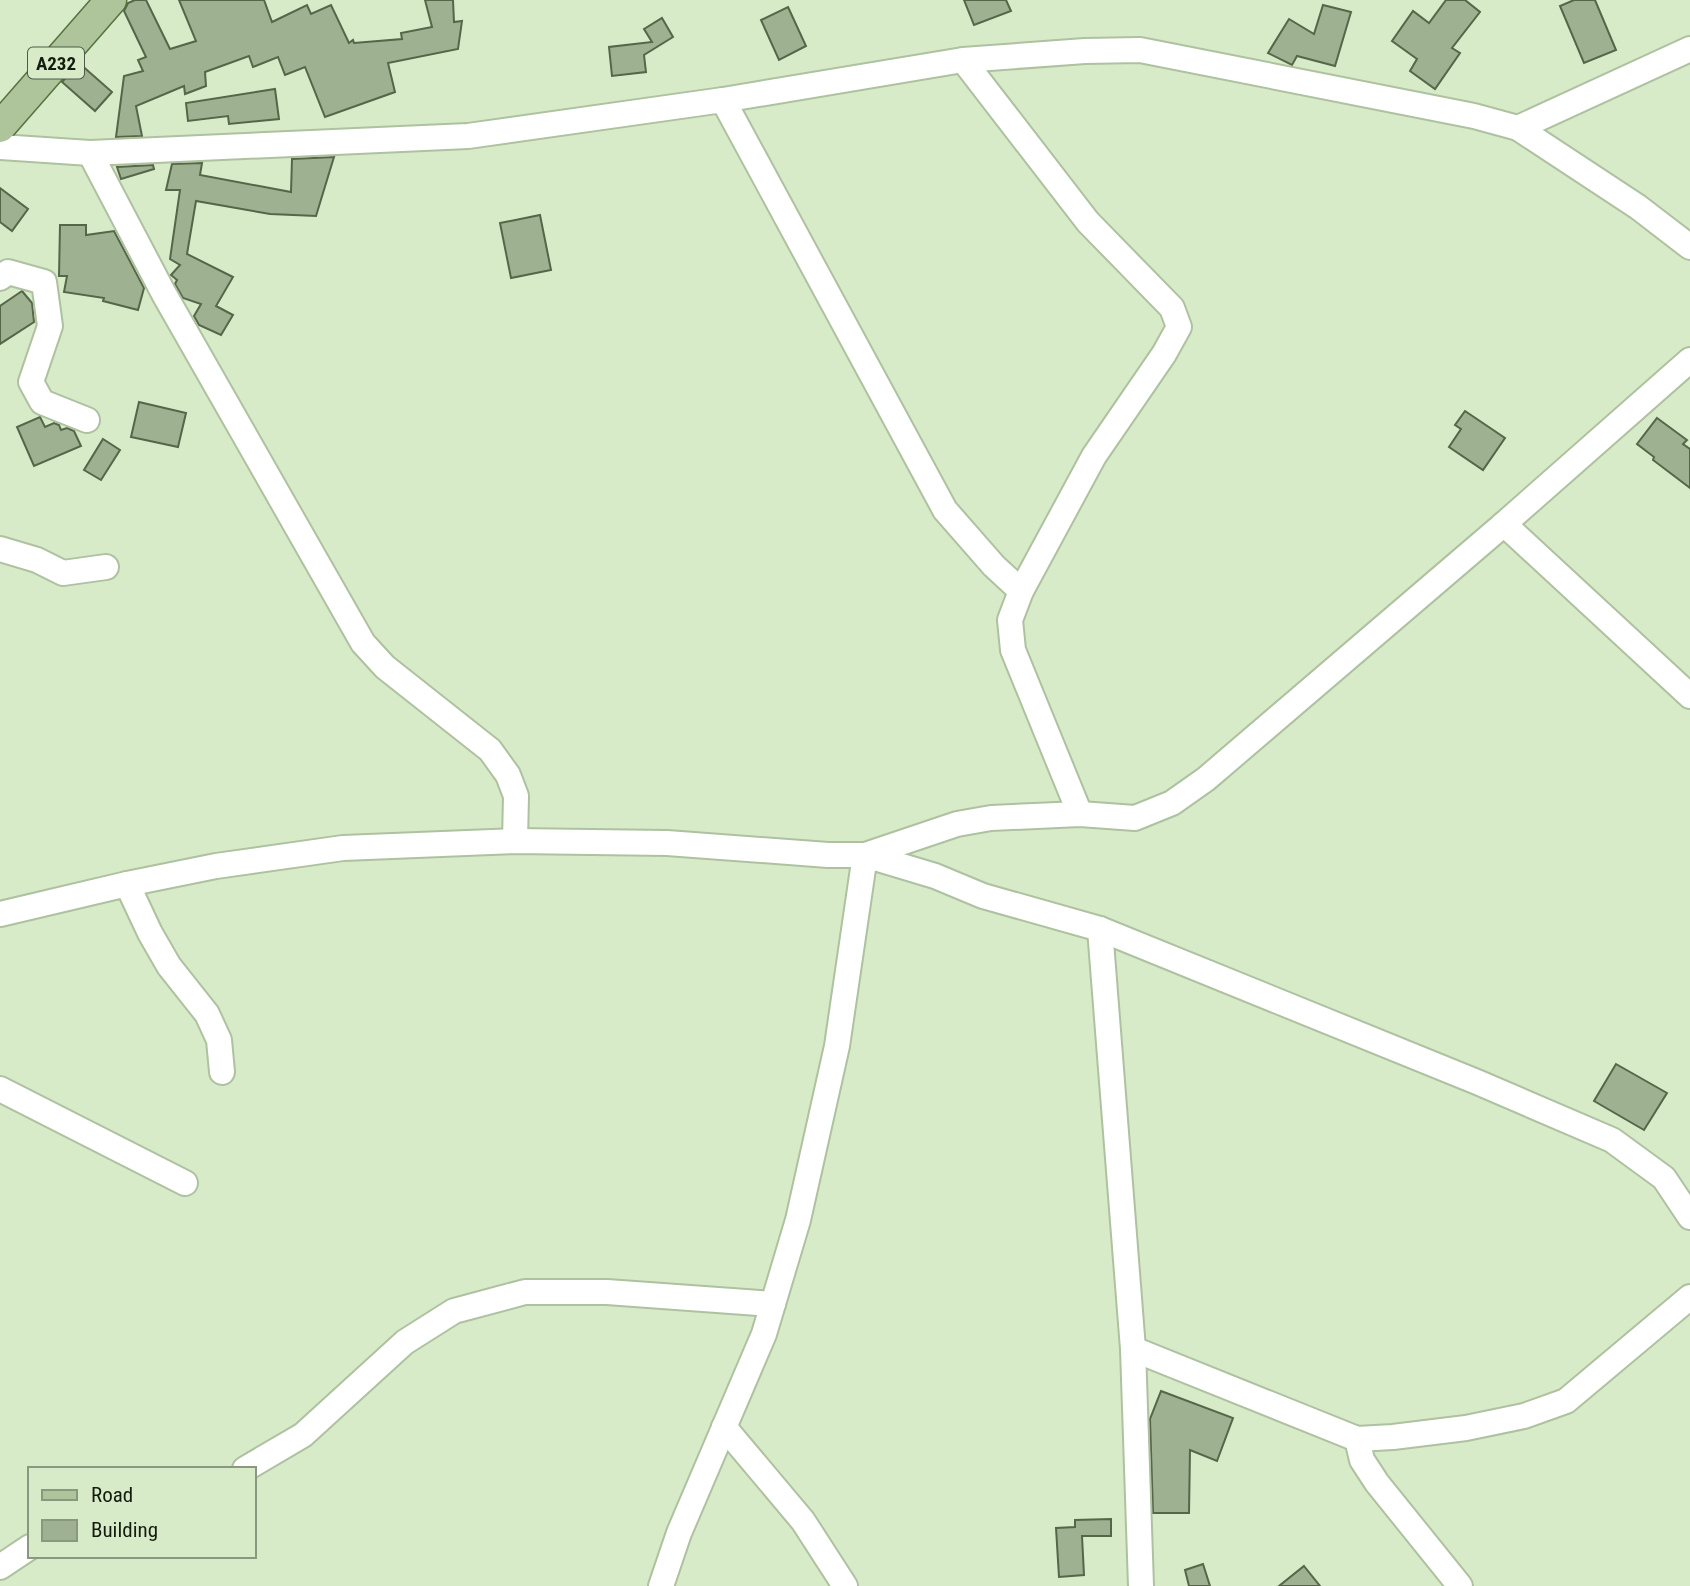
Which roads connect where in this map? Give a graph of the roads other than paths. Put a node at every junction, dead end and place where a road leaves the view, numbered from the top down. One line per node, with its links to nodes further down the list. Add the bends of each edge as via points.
1 (101, 3): 5 (main road, A232)
2 (1690, 49): 6 (street)
3 (963, 60): 4 (street); 6 (street, via 1140,50); 16 (street, via 1088,222 1172,308 1179,327 1094,456)
4 (723, 100): 8 (street, via 468,136); 16 (street, via 945,510)
5 (0, 127)
6 (1518, 128): 9 (street)
7 (0, 147): 8 (street)
8 (90, 153): 19 (street, via 164,294 363,643 385,667 490,750 508,775 516,796)
9 (1690, 247)
10 (0, 278): 12 (street, via 8,272 44,282 50,326 31,382 42,402)
11 (1690, 360): 13 (street)
12 (87, 420)
13 (1504, 524): 17 (street); 18 (street, via 1206,779 1172,803 1135,818)
14 (0, 549): 15 (street, via 63,573)
15 (106, 567)
16 (1021, 591): 18 (street, via 1010,620 1013,650)
17 (1690, 696)
18 (1080, 814): 20 (street, via 957,824)
19 (515, 841): 20 (street, via 667,843); 21 (street, via 343,848)
20 (865, 855): 23 (street, via 983,896); 29 (street, via 837,1046 798,1220)
21 (127, 884): 22 (street); 24 (street, via 169,966 207,1014 219,1040)
22 (0, 914)
23 (1100, 929): 27 (street, via 1612,1140 1664,1178); 30 (street)
24 (222, 1072)
25 (0, 1089): 26 (street)
26 (185, 1184)
27 (1690, 1217)
28 (1690, 1297): 32 (street, via 1566,1401 1466,1429)
29 (773, 1304): 31 (street); 33 (street, via 607,1292 525,1292 454,1311 405,1342 303,1435)
30 (1133, 1349): 32 (street); 38 (street)
31 (724, 1427): 36 (street); 37 (street, via 803,1521)
32 (1357, 1438): 39 (street, via 1362,1460 1377,1483)
33 (248, 1467)
34 (28, 1548): 35 (street)
35 (0, 1567)
36 (661, 1586)
37 (845, 1586)
38 (1141, 1586)
39 (1460, 1586)

